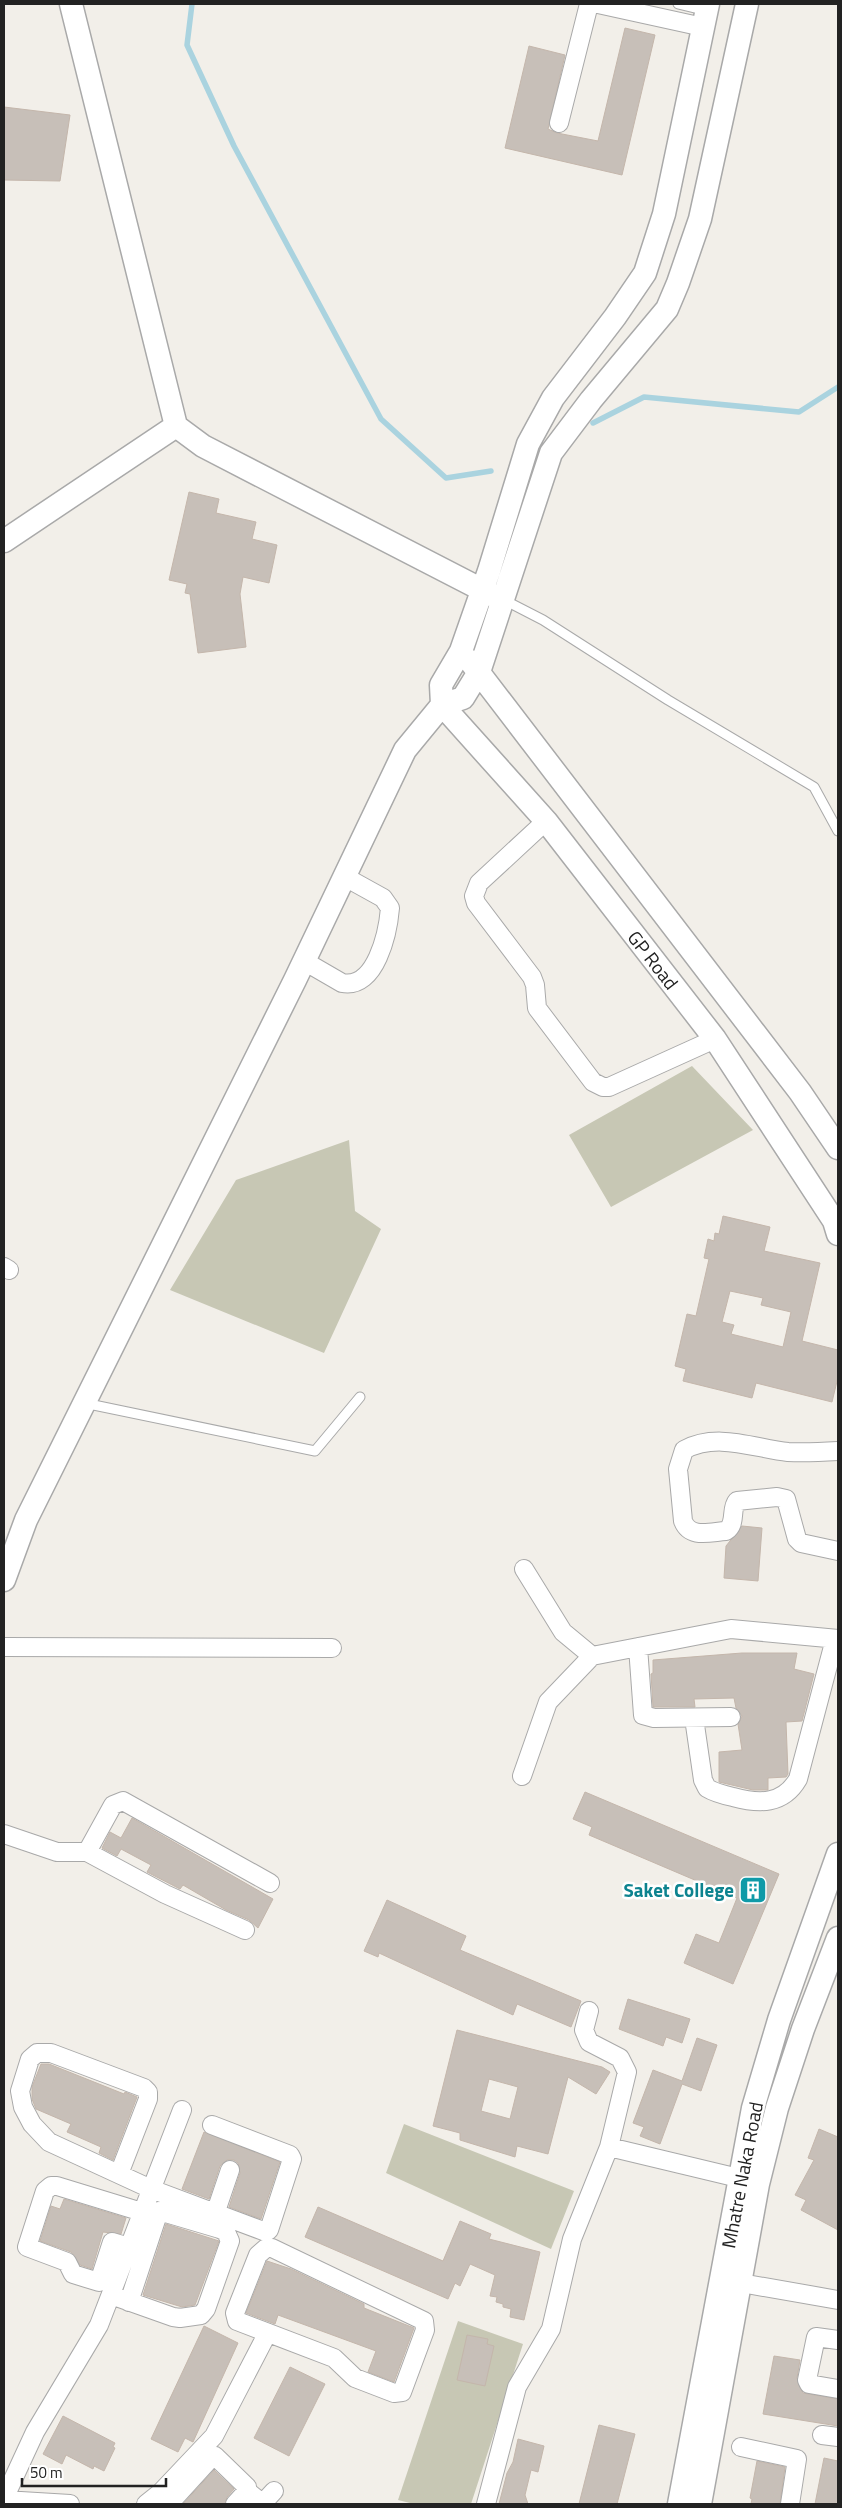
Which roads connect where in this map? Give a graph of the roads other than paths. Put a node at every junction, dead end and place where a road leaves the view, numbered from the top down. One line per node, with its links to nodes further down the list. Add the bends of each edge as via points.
1 (72, 4): 10 (street)
2 (589, 4): 7 (street)
3 (598, 4): 6 (street)
4 (678, 4): 6 (lane)
5 (745, 11): 6 (street); 9 (street, via 700,219)
6 (706, 14): 8 (street, via 664,214)
7 (559, 123)
8 (645, 273): 9 (street); 12 (street, via 553,398 528,444)
9 (678, 284): 13 (street, via 666,309 590,400 552,452)
10 (176, 426): 11 (street); 12 (street, via 203,446)
11 (4, 541)
12 (482, 590): 13 (street); 14 (street)
13 (504, 600): 15 (street); 18 (lane, via 543,620 668,700 814,787)
14 (461, 651): 15 (street, GP Road); 16 (street, via 441,685)
15 (479, 672): 16 (street, via 464,698); 22 (street, GP Road, via 800,1092)
16 (442, 705): 17 (street, GP Road); 19 (street, via 405,750)
17 (546, 821): 21 (street, GP Road); 21 (street, via 479,883 474,896 532,977 537,1008 593,1082 609,1086)
18 (838, 831)
19 (345, 877): 20 (street); 20 (street, via 383,898 390,908 388,931 372,968 348,984)
20 (304, 961): 25 (street)
21 (715, 1039): 23 (street, GP Road, via 834,1221)
22 (838, 1148)
23 (838, 1234)
24 (360, 1397): 25 (lane, via 315,1451)
25 (84, 1403): 29 (street, via 26,1520)
26 (838, 1451): 27 (street, via 789,1452 736,1442 710,1441 684,1450 678,1469 683,1521 691,1532 726,1531 731,1526 737,1500 777,1497 786,1499 801,1543)
27 (838, 1551)
28 (524, 1569): 34 (street, via 563,1632)
29 (4, 1580)
30 (837, 1639): 32 (street, via 731,1629); 36 (street, via 798,1780 781,1798 754,1803 707,1788)
31 (4, 1647): 33 (street)
32 (638, 1647): 34 (street); 36 (street, via 643,1715)
33 (332, 1648)
34 (592, 1656): 37 (street, via 548,1702)
35 (731, 1717): 36 (street)
36 (694, 1718)
37 (522, 1776)
38 (4, 1834): 39 (street, via 57,1852)
39 (87, 1852): 41 (street, via 113,1805 123,1801); 42 (street, via 165,1894)
40 (838, 1854): 45 (street, Mhatre Naka Road)
41 (270, 1883)
42 (245, 1930)
43 (838, 1938): 46 (street, Mhatre Naka Road)
44 (590, 2010): 49 (street, via 584,2030 589,2042 620,2058 627,2072)
45 (779, 2020): 46 (street); 52 (street, Mhatre Naka Road, via 753,2108)
46 (803, 2029): 52 (street, Mhatre Naka Road)
47 (182, 2110): 53 (street)
48 (212, 2125): 55 (street, via 290,2155 292,2159 269,2230 261,2232)
49 (609, 2147): 52 (street); 72 (street, via 572,2239 551,2329 514,2396)
50 (230, 2170): 55 (street)
51 (119, 2174): 51 (street, via 49,2142 32,2124 23,2107 20,2091 30,2059 37,2053 51,2053 148,2092); 53 (street)
52 (750, 2181): 57 (street, Mhatre Naka Road); 73 (street, Mhatre Naka Road)
53 (152, 2189): 54 (street); 55 (street)
54 (142, 2212): 56 (street); 56 (street, via 51,2186 45,2191 27,2247 67,2262 72,2273 99,2282 112,2242)
55 (214, 2214)
56 (129, 2247): 58 (street)
57 (741, 2283): 59 (street); 74 (street, Mhatre Naka Road)
58 (111, 2295): 60 (street); 66 (street, via 99,2325 35,2432)
59 (838, 2300)
60 (130, 2302): 60 (street, via 180,2318 201,2316 230,2241 229,2236 220,2229 159,2211)
61 (267, 2334): 61 (street, via 240,2324 234,2318 258,2255 266,2248 421,2318 425,2325 404,2388 398,2394 355,2378 334,2358); 69 (street, via 214,2436)
62 (838, 2340): 63 (street, via 816,2336 807,2380 810,2384)
63 (838, 2390)
64 (741, 2447): 75 (street, via 797,2459)
65 (247, 2491): 67 (street); 70 (street, via 246,2484 215,2456); 71 (street)
66 (4, 2499): 68 (street)
67 (266, 2500)
68 (70, 2504)
69 (146, 2504)
70 (169, 2504)
71 (235, 2504)
72 (486, 2504)
73 (680, 2504)
74 (700, 2504)
75 (790, 2504)

